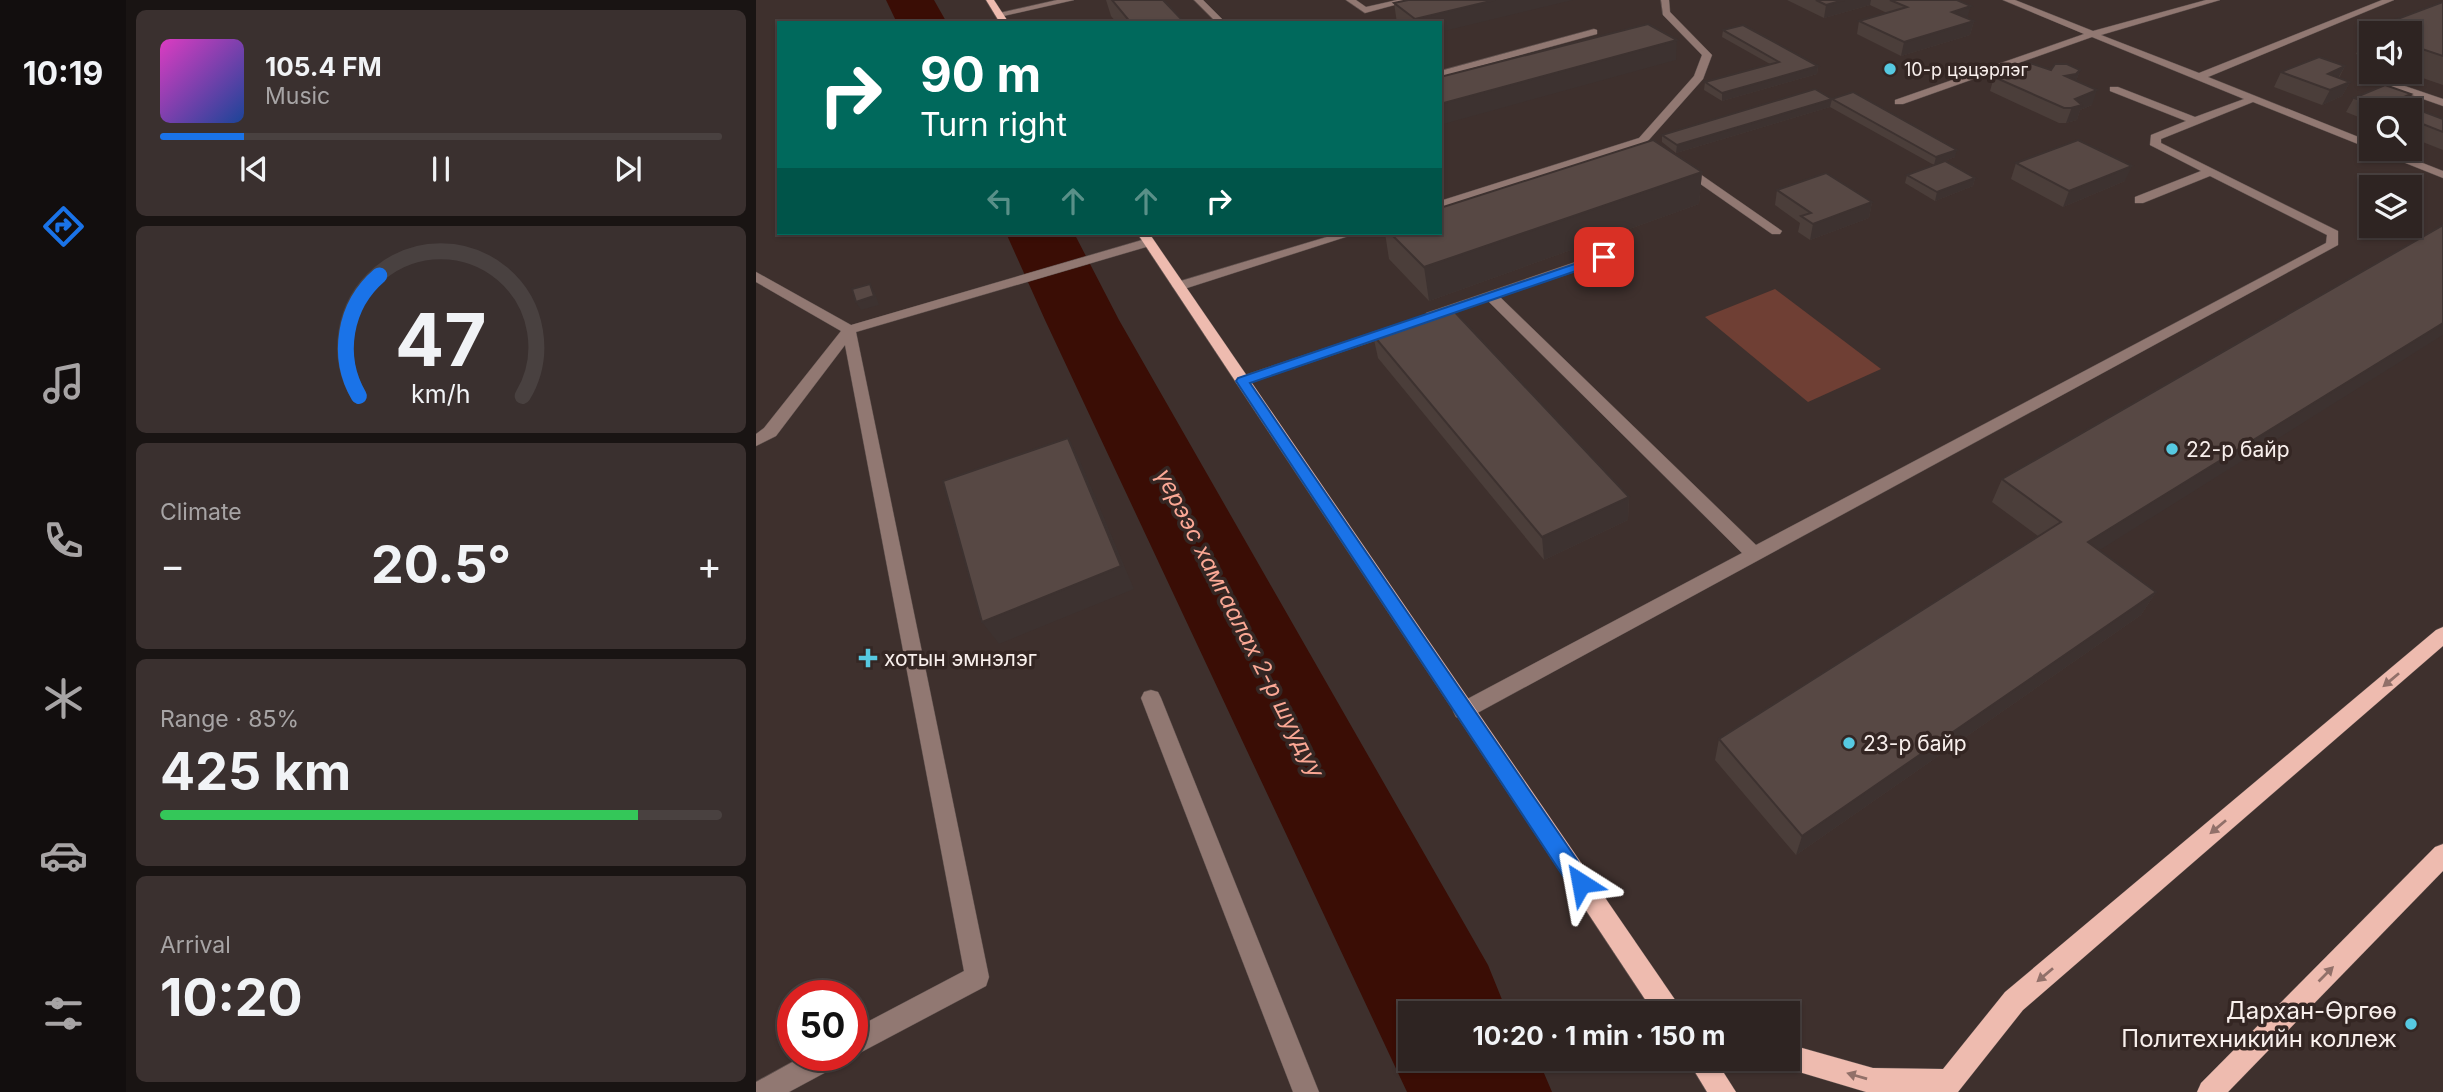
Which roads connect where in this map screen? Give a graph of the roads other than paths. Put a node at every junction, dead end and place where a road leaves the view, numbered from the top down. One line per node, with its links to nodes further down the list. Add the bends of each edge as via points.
1 (990, 0): 12 (main road)
2 (1070, 0): 11 (street)
3 (1084, 0): 11 (street)
4 (1198, 0): 13 (street)
5 (1350, 0): 6 (street, via 1365,10)
6 (1409, 0)
7 (1665, 0): 24 (street, via 1666,13 1707,55 1699,77)
8 (2007, 0): 15 (street)
9 (2216, 0): 15 (street)
10 (2390, 0): 17 (street)
11 (1056, 3): 12 (street)
12 (1002, 18)
13 (1220, 21)
14 (1594, 32): 16 (street)
15 (2092, 34): 17 (street); 21 (street)
16 (1442, 74)
17 (2199, 77): 20 (street)
18 (2396, 86): 22 (street)
19 (2114, 89): 23 (street)
20 (2252, 99): 23 (street); 25 (street)
21 (1899, 102)
22 (2443, 103)
23 (2194, 121): 29 (street, via 2155,137 2156,145)
24 (1643, 140): 26 (street); 32 (street)
25 (2359, 141)
26 (1654, 147)
27 (2408, 161): 30 (street)
28 (1676, 162): 33 (street)
29 (2210, 172): 31 (street); 43 (street, via 2314,222 2334,234 2332,245)
30 (2443, 175)
31 (2139, 200)
32 (1442, 204)
33 (1776, 231)
34 (1345, 235): 38 (street)
35 (1146, 237): 38 (main road); 40 (street, via 1102,255)
36 (1604, 257): 39 (street)
37 (757, 277): 40 (street)
38 (1179, 286): 41 (main road)
39 (1491, 296): 41 (street); 43 (street)
40 (849, 330): 42 (street, via 769,432); 49 (street, via 977,977)
41 (1242, 381): 46 (main road)
42 (756, 440)
43 (1755, 555): 46 (street)
44 (2443, 635): 53 (main road, one-way to 53, via 2014,1002)
45 (1151, 698): 55 (street)
46 (1463, 711): 48 (main road)
47 (2443, 855): 57 (main road, one-way to 47)
48 (1661, 1001)
49 (868, 1035)
50 (1800, 1060): 53 (main road, one-way to 50, via 1873,1081)
51 (802, 1071): 54 (street)
52 (1708, 1071): 56 (main road)
53 (1947, 1087)
54 (763, 1092)
55 (1306, 1092)
56 (1723, 1092)
57 (2210, 1092)

